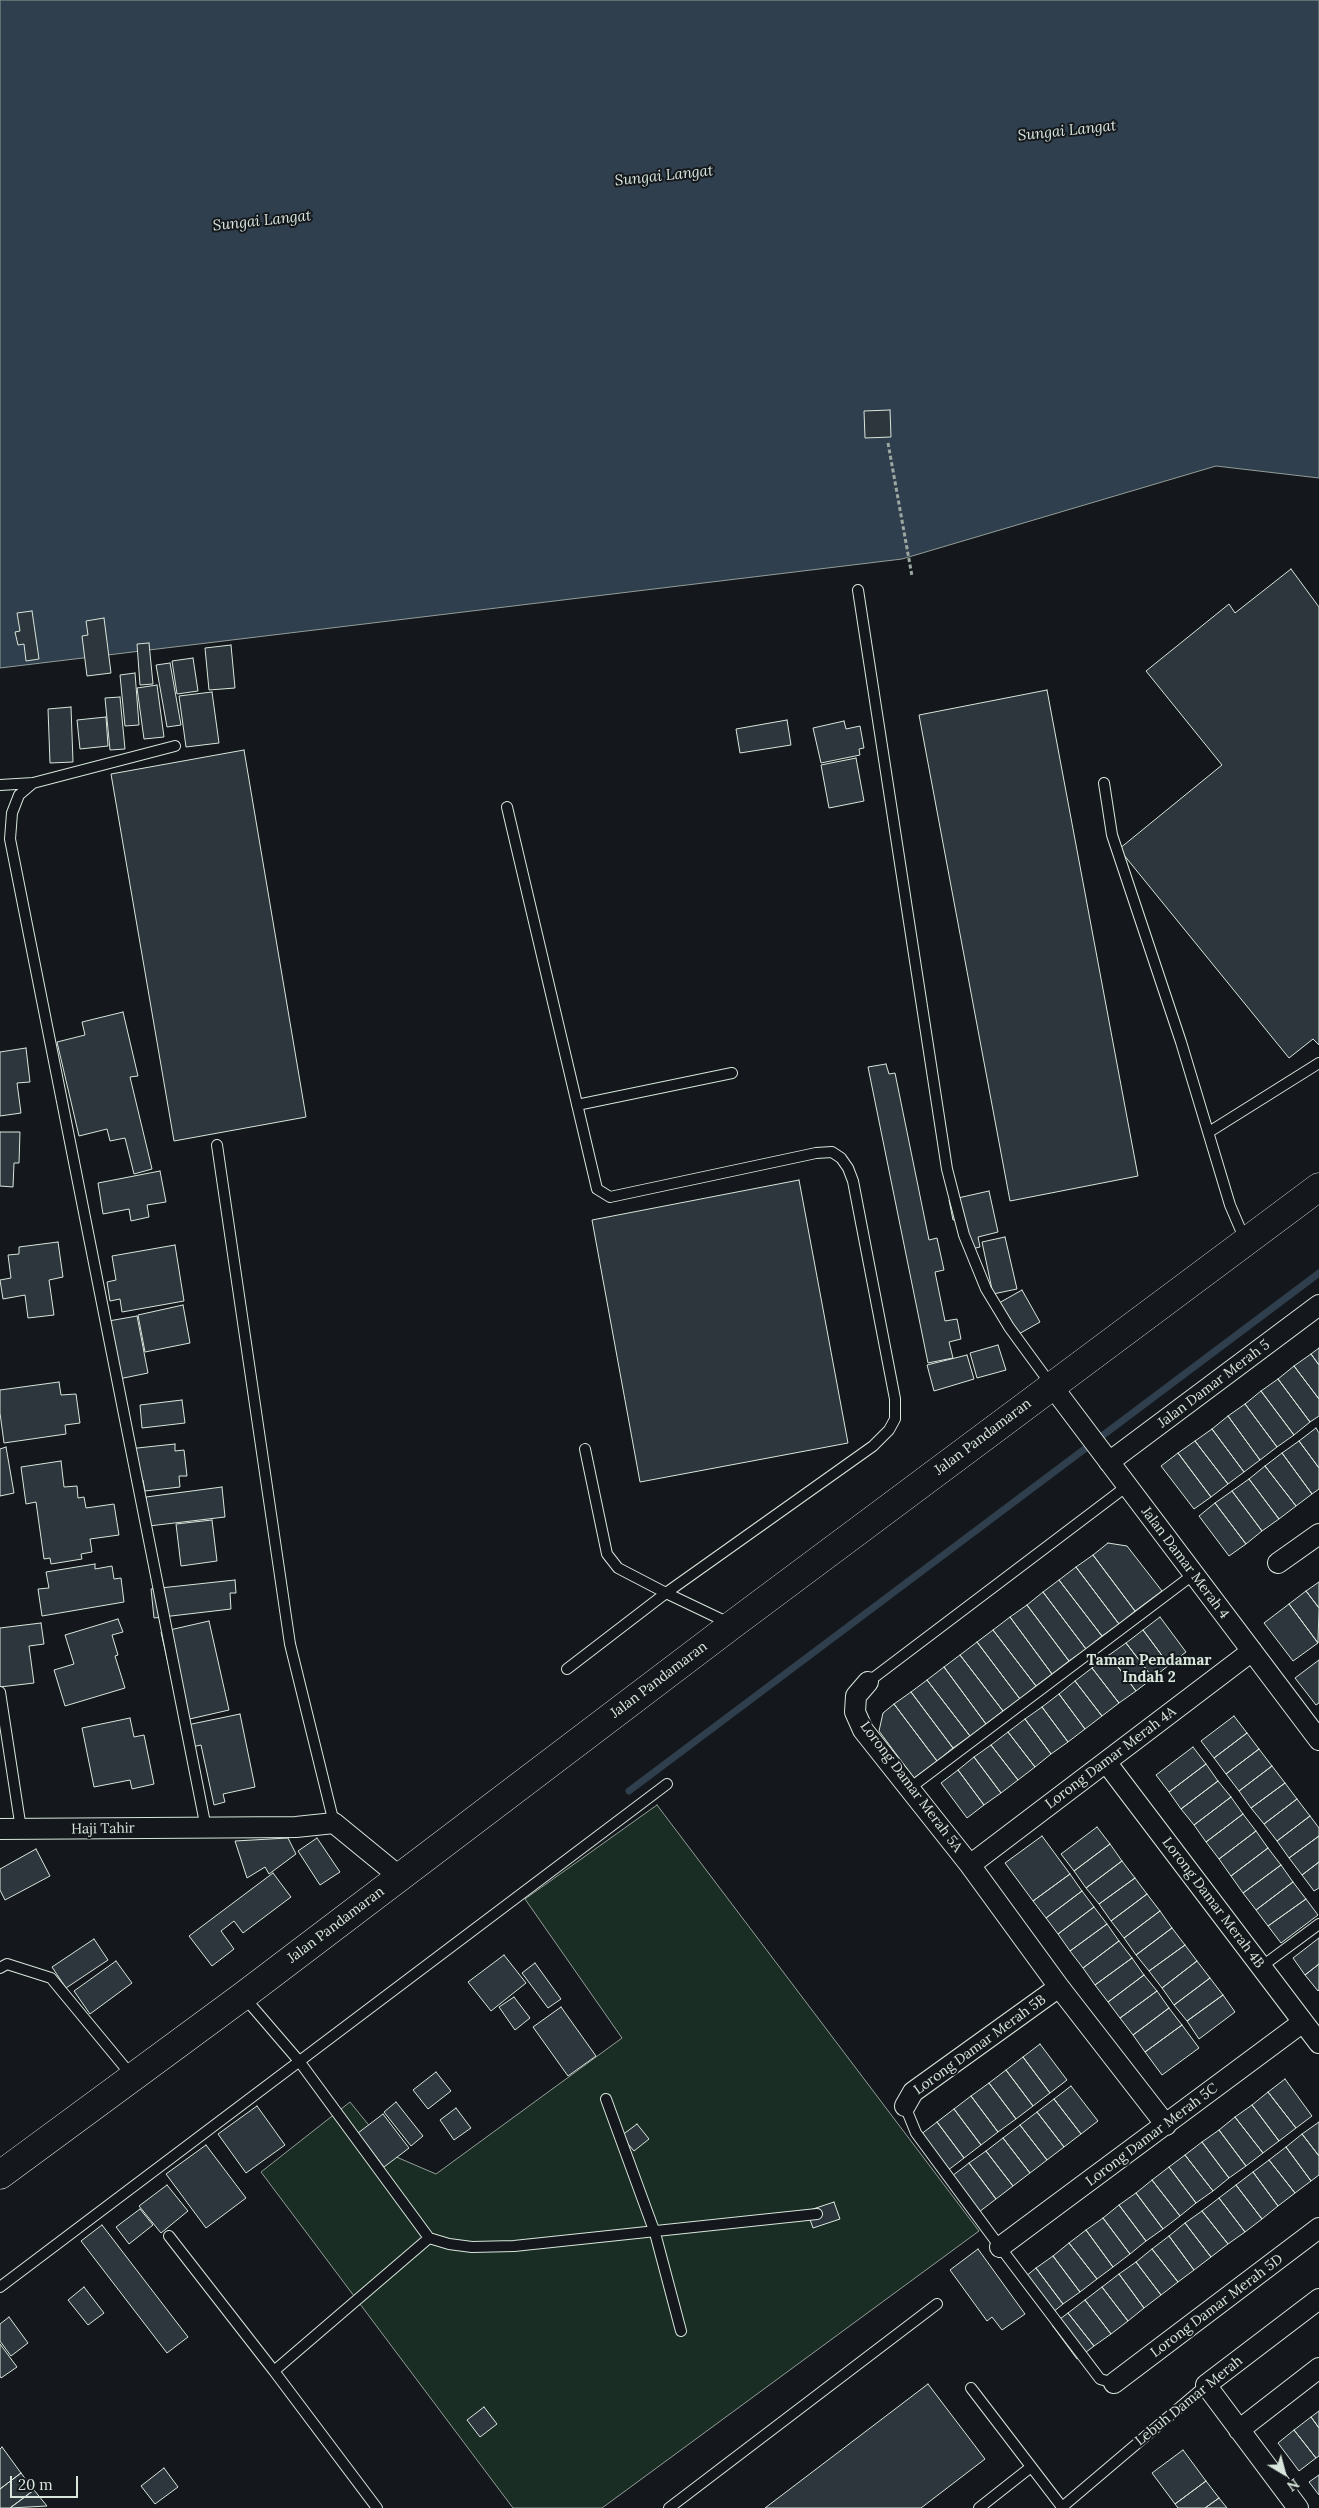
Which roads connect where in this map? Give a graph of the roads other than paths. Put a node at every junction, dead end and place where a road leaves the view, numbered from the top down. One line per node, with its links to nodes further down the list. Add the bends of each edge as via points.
1 (858, 590): 15 (lane, via 947,1169 964,1236 986,1289)
2 (175, 746): 3 (lane)
3 (33, 783): 5 (lane); 33 (lane, via 19,795 12,813 10,839)
4 (1104, 783): 10 (lane, via 1112,835)
5 (0, 785)
6 (507, 807): 9 (lane)
7 (1319, 1063): 10 (lane)
8 (732, 1072): 9 (lane)
9 (577, 1105): 22 (lane, via 597,1189 610,1196 816,1153 832,1152 840,1158 853,1181 895,1399 895,1419 873,1446)
10 (1208, 1132): 13 (lane, via 1230,1205)
11 (217, 1145): 32 (lane, via 290,1644)
12 (1319, 1187): 13 (main road, Jalan Pandamaran)
13 (1246, 1241): 15 (main road, Jalan Pandamaran)
14 (1319, 1305): 17 (street, Jalan Damar Merah 5)
15 (1052, 1386): 17 (street, Jalan Damar Merah 4); 23 (main road, Jalan Pandamaran)
16 (586, 1449): 22 (lane, via 607,1554 618,1568)
17 (1104, 1456): 18 (street, Jalan Damar Merah 4)
18 (1127, 1486): 21 (street, Jalan Damar Merah 4); 26 (lane, Lorong Damar Merah 5A)
19 (1319, 1534): 20 (street)
20 (1278, 1564)
21 (1194, 1574): 24 (street, Jalan Damar Merah 4); 31 (lane)
22 (666, 1593): 23 (lane); 25 (lane)
23 (732, 1625): 37 (main road, Jalan Pandamaran)
24 (1252, 1652): 28 (street, Jalan Damar Merah 4); 29 (street, Lorong Damar Merah 4A)
25 (567, 1669)
26 (868, 1682): 31 (street, Lorong Damar Merah 5A, via 856,1696 855,1712 864,1730)
27 (0, 1692): 35 (lane)
28 (1319, 1740)
29 (1106, 1762): 36 (street, Lorong Damar Merah 4A); 40 (street, Lorong Damar Merah 4B)
30 (667, 1784): 45 (lane)
31 (910, 1788): 36 (street, Lorong Damar Merah 5A)
32 (334, 1823): 33 (street, Haji Tahir, via 296,1827); 37 (street)
33 (206, 1828): 35 (street, Haji Tahir)
34 (0, 1829): 35 (street, Haji Tahir)
35 (21, 1829)
36 (970, 1865): 41 (street, Lorong Damar Merah 5A)
37 (400, 1877): 42 (main road, Jalan Pandamaran)
38 (1319, 1924): 40 (lane)
39 (0, 1968): 46 (lane, via 7,1964 51,1978)
40 (1262, 1968): 43 (street, Lorong Damar Merah 4B)
41 (1059, 1987): 48 (street, Lorong Damar Merah 5B, via 913,2092); 49 (street, Lorong Damar Merah 5A)
42 (243, 1996): 45 (lane); 46 (main road, Jalan Pandamaran)
43 (1304, 2022): 44 (street, Lorong Damar Merah 4B); 49 (street, Lorong Damar Merah 5C)
44 (1319, 2043)
45 (299, 2061): 55 (lane); 57 (lane)
46 (133, 2077): 50 (main road, Jalan Pandamaran)
47 (606, 2099): 53 (lane)
48 (905, 2106): 56 (lane, via 916,2133)
49 (1166, 2125): 56 (street, Lorong Damar Merah 5C)
50 (0, 2175)
51 (817, 2214): 53 (lane)
52 (1319, 2228): 63 (street, Lorong Damar Merah 5D)
53 (655, 2232): 55 (lane, via 514,2246 472,2247); 60 (lane)
54 (169, 2236): 62 (lane)
55 (429, 2238): 62 (lane)
56 (1000, 2247): 63 (lane, via 1100,2379)
57 (0, 2287)
58 (1319, 2299): 64 (street, Lebuh Damar Merah)
59 (937, 2304): 69 (lane)
60 (681, 2330)
61 (1319, 2368): 66 (street)
62 (274, 2371): 68 (lane)
63 (1114, 2383)
64 (1206, 2384): 66 (street); 71 (lane, Lebuh Damar Merah)
65 (971, 2388): 67 (lane)
66 (1239, 2430): 72 (street)
67 (1031, 2467): 70 (lane); 71 (lane)
68 (377, 2508)
69 (669, 2508)
70 (979, 2508)
71 (1062, 2508)
72 (1298, 2508)

